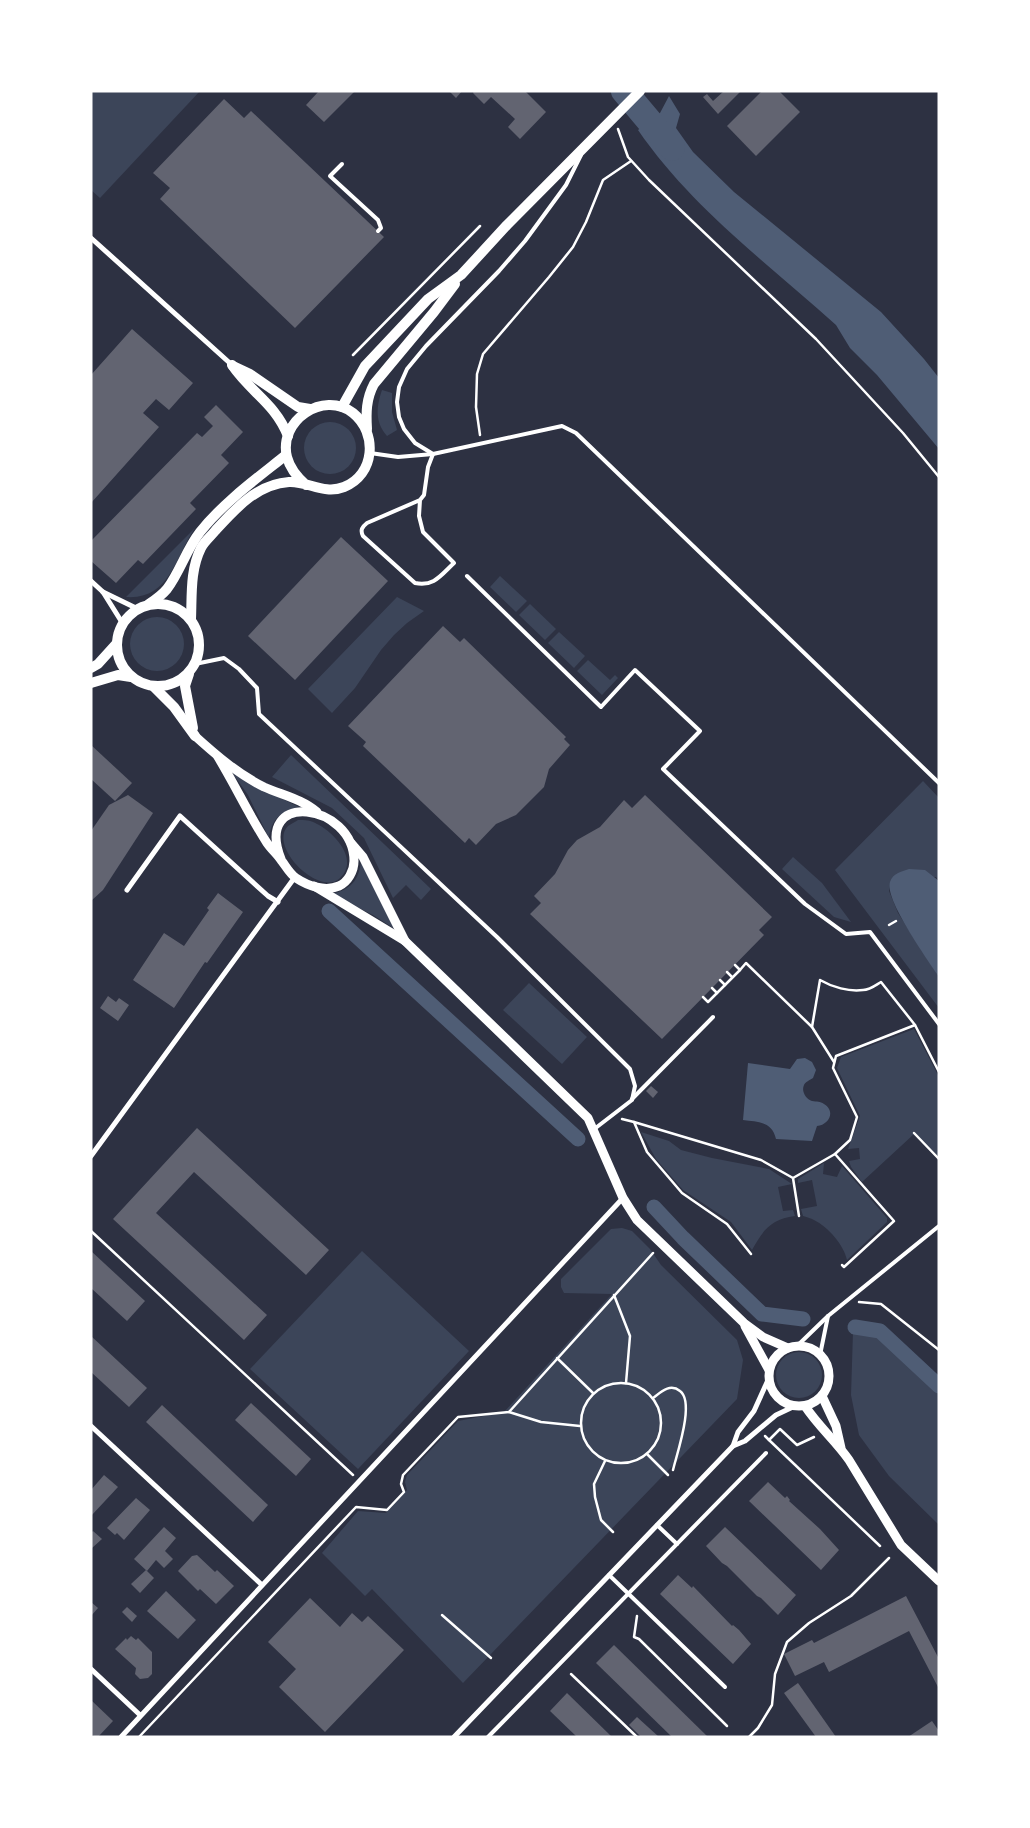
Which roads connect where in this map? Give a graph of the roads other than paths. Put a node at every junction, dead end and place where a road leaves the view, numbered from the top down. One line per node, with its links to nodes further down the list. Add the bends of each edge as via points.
1 (640, 91): 2 (main road)
2 (585, 146): 6 (main road); 13 (lane, via 566,186 525,240 407,369 399,387 399,417 404,430 415,443)
3 (342, 164): 4 (lane, via 330,176 378,220 381,228)
4 (378, 232)
5 (91, 238): 7 (street)
6 (461, 275): 8 (main road, via 428,299 365,366); 10 (main road, via 374,384 366,409)
7 (232, 365): 9 (main road, via 298,407); 11 (main road, via 242,380 274,409)
8 (342, 407): 9 (main road, via 326,405); 10 (main road, via 356,416)
9 (310, 409): 11 (main road, via 297,419)
10 (367, 430): 12 (main road)
11 (288, 436): 14 (main road)
12 (370, 453): 13 (lane, via 398,457); 15 (main road, via 360,476 345,486 328,490)
13 (434, 454): 16 (lane); 32 (lane, via 562,426 576,433)
14 (286, 455): 15 (main road); 20 (main road, via 214,515 198,534 166,591)
15 (306, 485): 22 (main road, via 290,482 256,492 201,547 193,573)
16 (420, 500): 16 (lane, via 423,532 454,563 437,580 426,585 415,583 361,532 367,523)
17 (467, 576): 42 (lane, via 601,706 635,670 700,731 663,769 805,904 846,934 870,932)
18 (91, 581): 19 (street)
19 (103, 592): 21 (street); 23 (street)
20 (149, 604): 21 (main road); 22 (main road, via 172,606)
21 (138, 609): 23 (main road)
22 (191, 619): 26 (main road, via 200,642 199,654)
23 (123, 624): 24 (main road)
24 (117, 643): 25 (main road); 27 (main road, via 118,656)
25 (91, 668)
26 (192, 668): 29 (main road, via 179,681 167,686); 30 (main road, via 185,686); 43 (lane, via 224,658 239,668 257,688 259,714 497,937 630,1069 635,1086)
27 (131, 677): 28 (main road, via 118,674); 29 (main road)
28 (91, 683)
29 (153, 686): 30 (main road, via 174,707)
30 (195, 736): 31 (street)
31 (218, 757): 33 (street, via 264,786); 35 (street, via 267,844)
32 (939, 783)
33 (318, 813): 34 (street, via 336,824); 35 (street, via 298,811 283,819 275,834)
34 (350, 842): 37 (street, via 354,861 348,878 333,888); 40 (street, via 363,857)
35 (281, 859): 36 (street)
36 (295, 877): 37 (street); 39 (street)
37 (314, 886): 40 (street)
38 (126, 890): 39 (street, via 180,816)
39 (278, 902): 45 (street)
40 (405, 941): 44 (street, via 588,1118)
41 (713, 1017): 43 (lane)
42 (939, 1024)
43 (632, 1100): 44 (lane)
44 (593, 1130): 46 (street)
45 (91, 1156)
46 (623, 1198): 49 (street, via 637,1220); 66 (street)
47 (939, 1226): 48 (lane)
48 (828, 1316): 50 (lane); 52 (lane)
49 (744, 1323): 51 (street, via 763,1337); 53 (street)
50 (797, 1346): 51 (street); 52 (street, via 807,1347)
51 (788, 1348): 53 (street, via 772,1361)
52 (820, 1355): 55 (street, via 828,1368 829,1378)
53 (769, 1370): 54 (street)
54 (768, 1380): 56 (street, via 777,1398); 59 (street)
55 (822, 1396): 57 (street); 60 (street, via 836,1426)
56 (795, 1406): 57 (street); 59 (street, via 776,1414 745,1441)
57 (805, 1406): 60 (street)
58 (91, 1426): 66 (street)
59 (733, 1446): 62 (street)
60 (841, 1448): 65 (street, via 901,1545)
61 (766, 1453): 63 (lane)
62 (657, 1525): 63 (lane); 64 (street)
63 (677, 1544): 67 (lane)
64 (609, 1575): 67 (lane); 72 (street)
65 (939, 1582)
66 (262, 1585): 70 (street)
67 (628, 1594): 69 (lane); 73 (lane)
68 (91, 1669): 70 (street)
69 (725, 1687)
70 (140, 1715): 71 (street)
71 (120, 1737)
72 (454, 1737)
73 (488, 1737)

